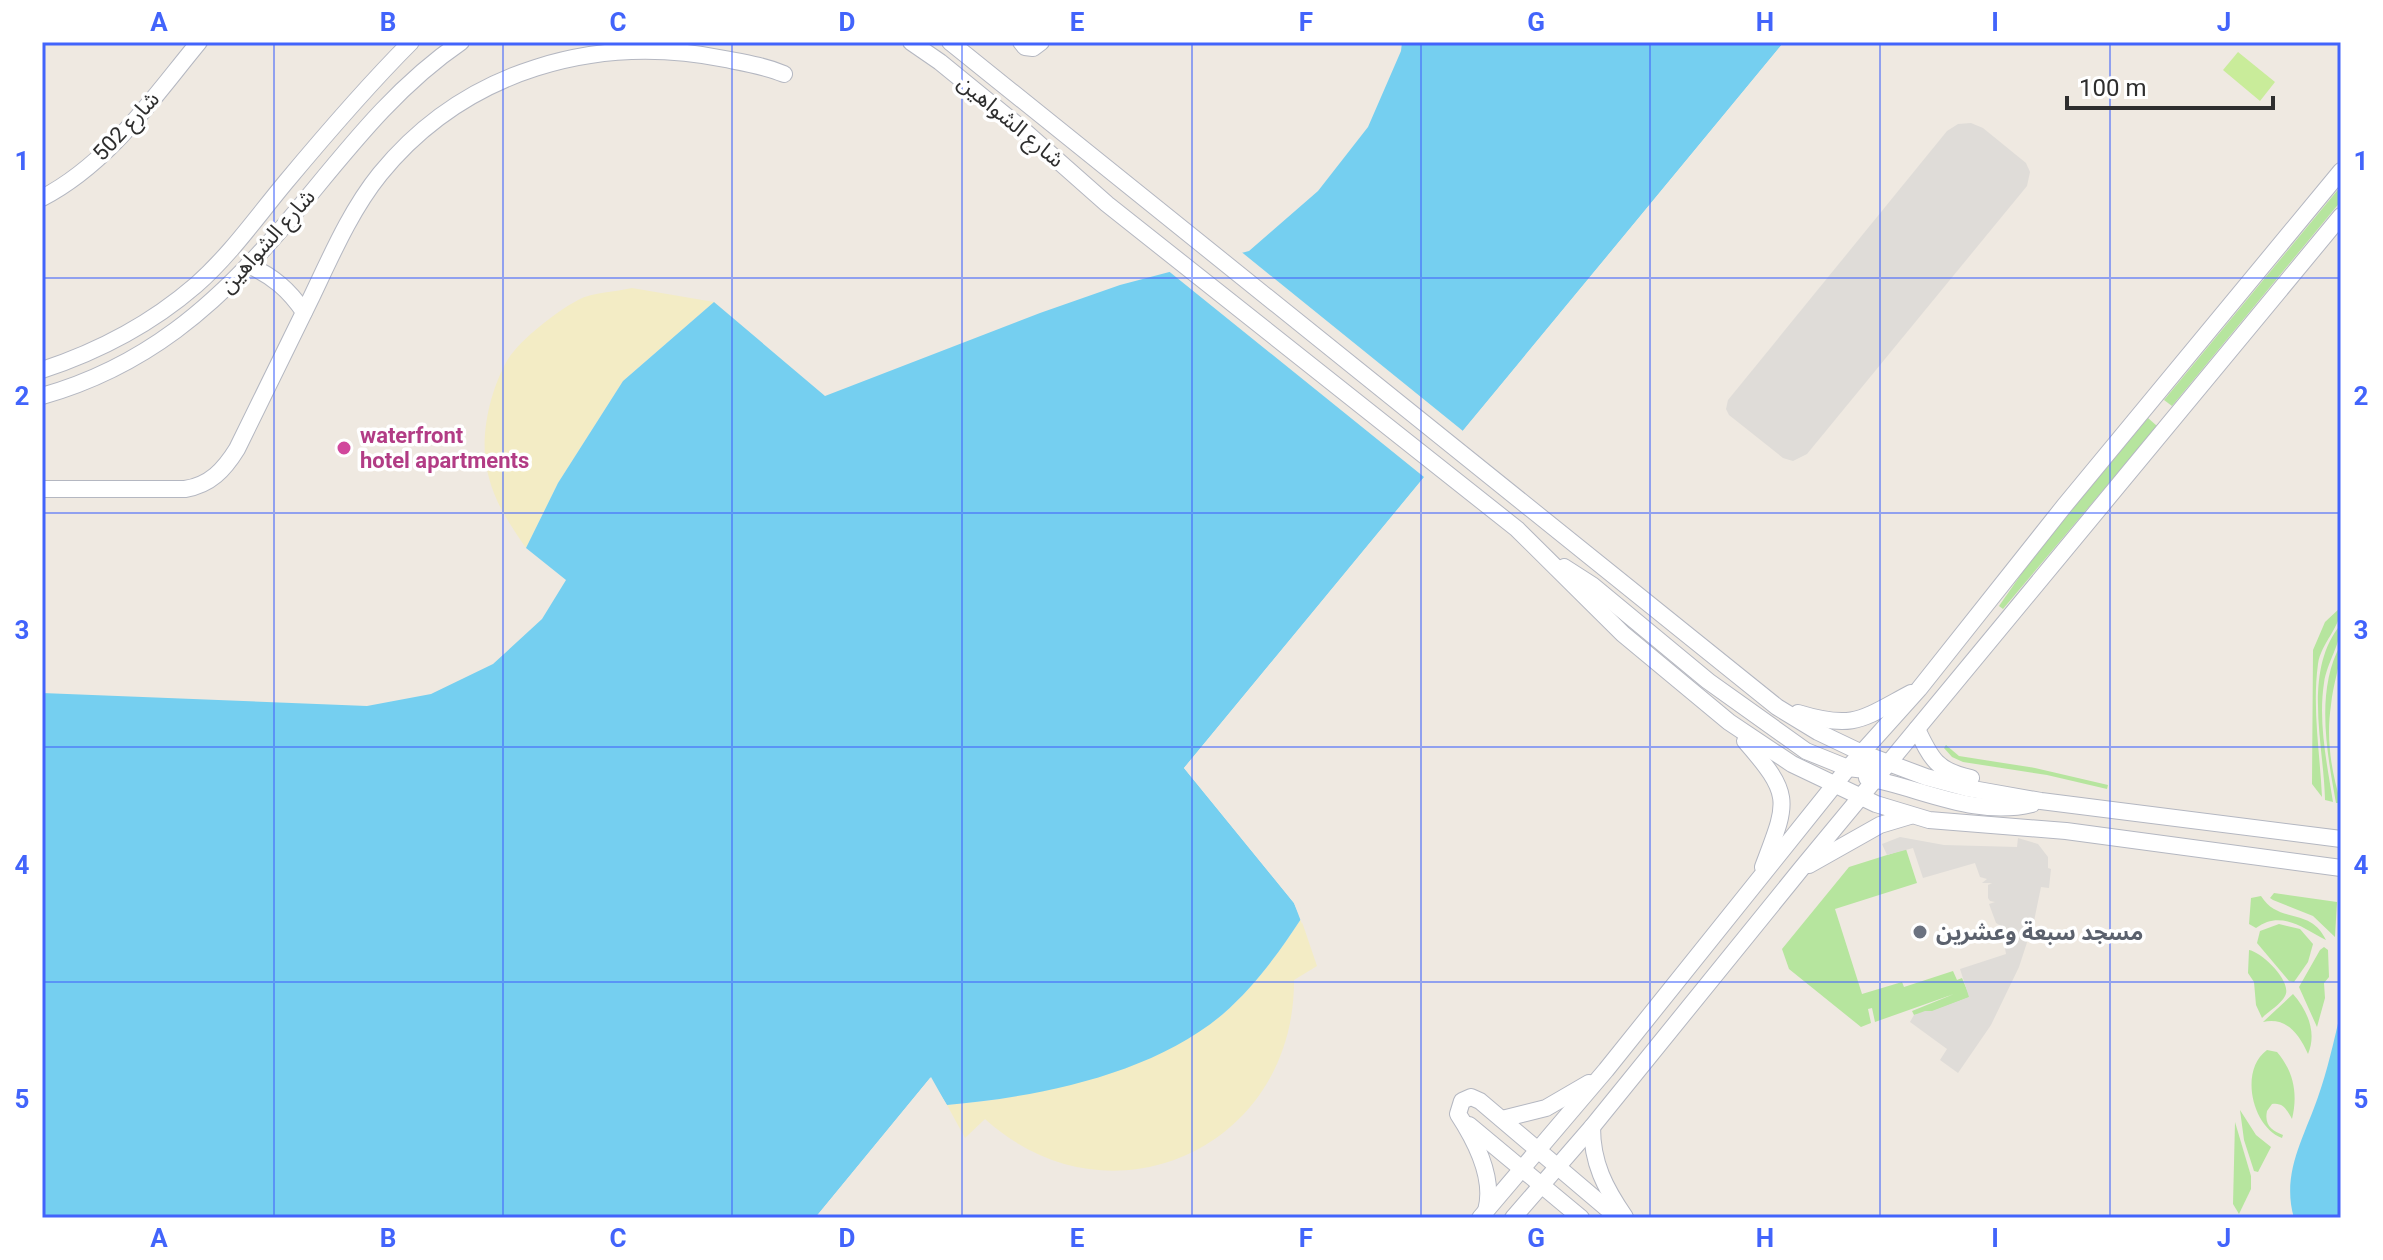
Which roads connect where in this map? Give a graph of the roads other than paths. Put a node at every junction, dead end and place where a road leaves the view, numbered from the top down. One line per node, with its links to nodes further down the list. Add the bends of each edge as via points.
1 (199, 42): 10 (street, شارع 502, via 116,143 73,180)
2 (411, 42): 14 (street, شارع الشواهين, via 196,285 90,354)
3 (461, 42): 12 (street, شارع الشواهين, via 416,76 359,134)
4 (911, 42): 17 (street, شارع الشواهين)
5 (950, 42): 19 (street, شارع الشواهين)
6 (1021, 42): 7 (street, via 1033,48)
7 (1041, 42)
8 (784, 74): 13 (street, via 709,56 641,49 565,59 491,87 428,127 380,175 349,222)
9 (2341, 171): 18 (street)
10 (42, 198)
11 (2341, 216): 21 (street)
12 (248, 265): 13 (street, via 288,290); 15 (street, شارع الشواهين, via 172,336 103,375)
13 (304, 312): 16 (street, via 237,449 209,481 174,490)
14 (42, 370)
15 (42, 396)
16 (42, 489)
17 (1548, 559): 20 (street, via 1623,634); 24 (street, via 1592,585 1757,718 1806,751)
18 (1919, 689): 19 (street, via 1852,721 1829,722); 22 (street)
19 (1777, 707): 22 (street, شارع الشواهين)
20 (1729, 722): 26 (street); 33 (street, via 1769,768 1782,799 1780,822)
21 (1917, 729): 23 (street); 28 (street, via 1942,768 2022,789)
22 (1862, 753): 23 (street, شارع الشواهين); 24 (street)
23 (1888, 763): 24 (street, via 1865,770); 25 (street); 28 (street, شارع الشواهين, via 1946,783)
24 (1848, 768): 26 (street)
25 (1875, 779): 26 (street, via 1850,778); 27 (street); 28 (street, via 1977,805 2022,807)
26 (1835, 785): 27 (street); 33 (street)
27 (1860, 797): 29 (street); 32 (street)
28 (2041, 801): 30 (street)
29 (1913, 816): 31 (street); 32 (street, via 1880,825)
30 (2341, 839)
31 (2341, 868)
32 (1801, 869): 37 (street)
33 (1758, 881): 34 (street)
34 (1606, 1070): 35 (street, via 1560,1102); 38 (street)
35 (1502, 1119): 36 (street, via 1471,1097 1459,1105); 38 (street)
36 (1464, 1122): 40 (street); 42 (street, via 1487,1179)
37 (1592, 1127): 39 (street); 46 (street, via 1601,1178)
38 (1539, 1150): 39 (street); 40 (street)
39 (1558, 1166): 41 (street); 45 (street)
40 (1522, 1169): 41 (street); 42 (street)
41 (1541, 1185): 43 (street); 44 (street)
42 (1483, 1215)
43 (1513, 1218)
44 (1581, 1218)
45 (1618, 1218)
46 (1626, 1218)

